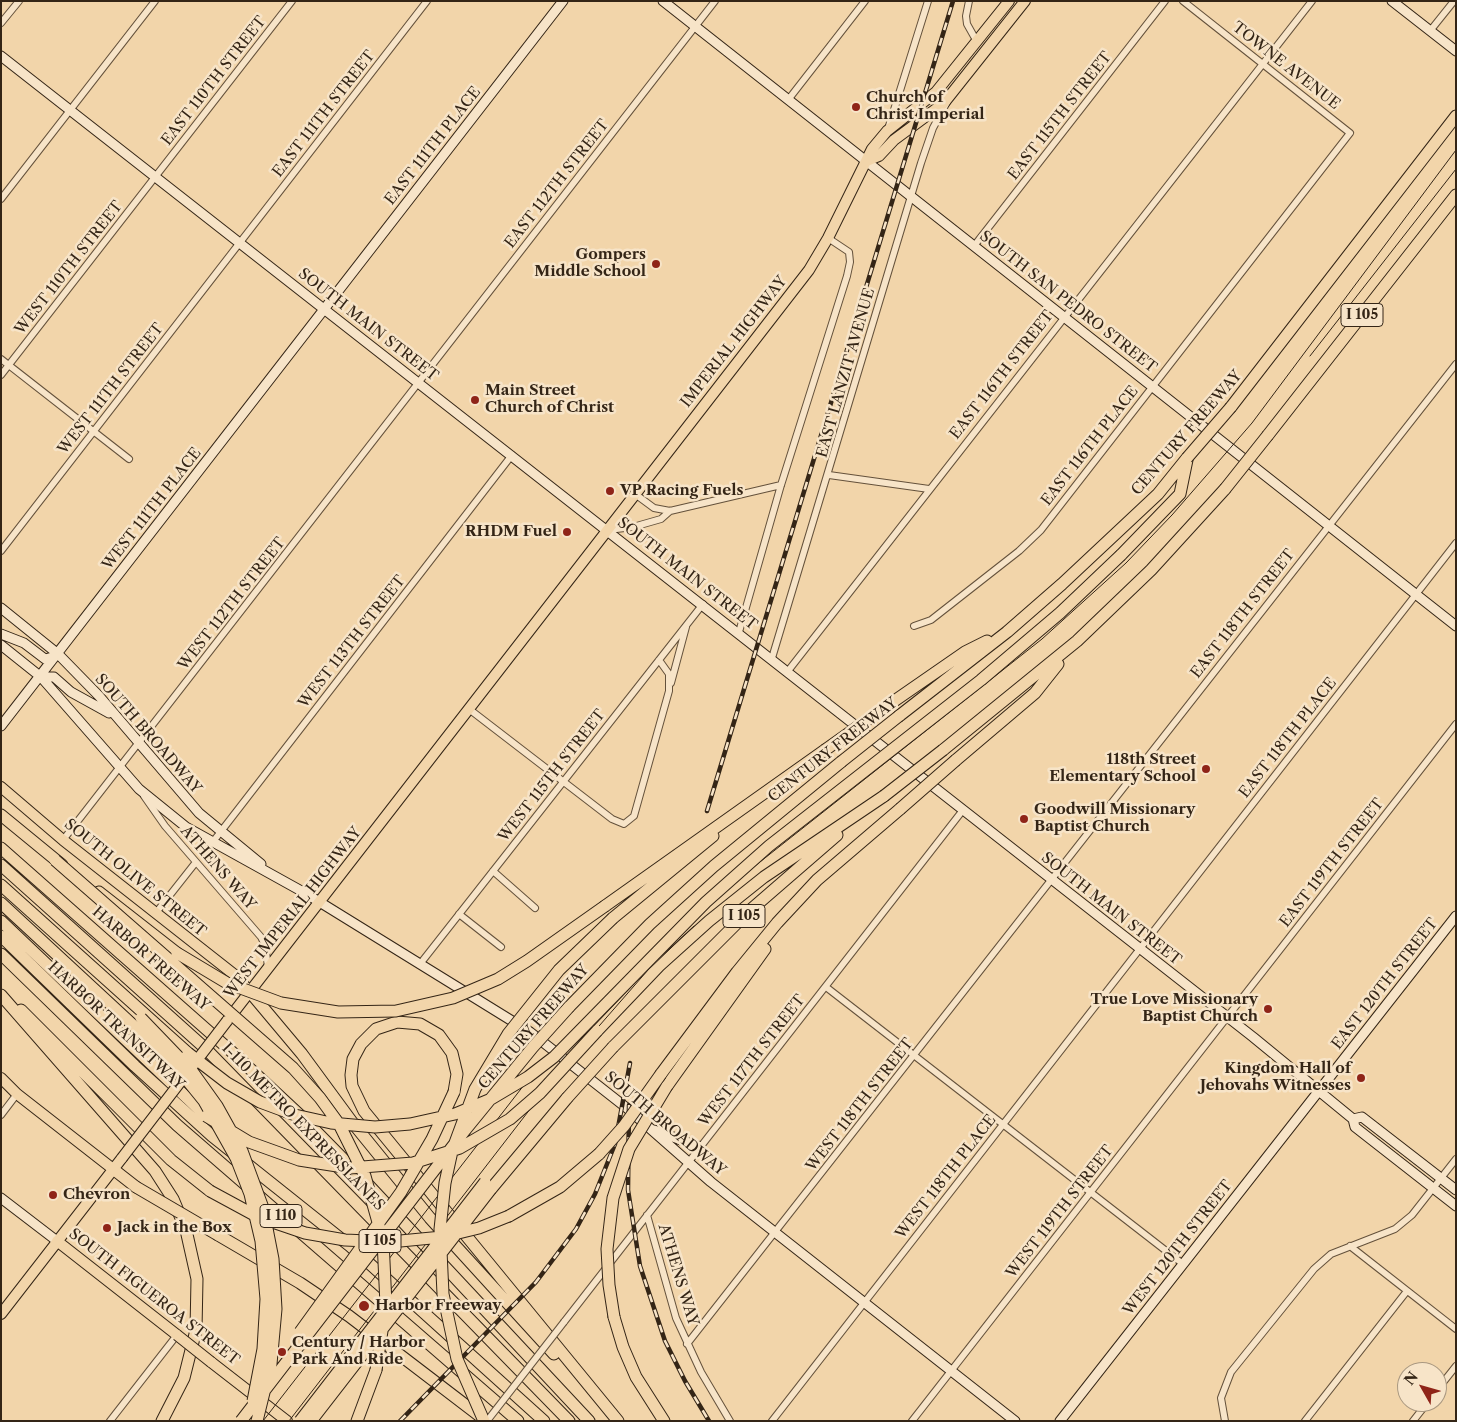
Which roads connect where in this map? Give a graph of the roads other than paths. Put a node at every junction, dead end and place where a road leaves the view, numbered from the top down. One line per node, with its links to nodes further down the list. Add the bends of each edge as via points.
1 (18, 1): 18 (street)
2 (155, 1): 27 (street)
3 (292, 1): 32 (street, EAST 110TH STREET)
4 (427, 1): 37 (street, EAST 111TH STREET)
5 (563, 1): 39 (main road, EAST 111TH PLACE)
6 (663, 1): 19 (main road, SOUTH SAN PEDRO STREET)
7 (715, 1): 19 (street, EAST 112TH STREET)
8 (865, 1): 26 (street)
9 (928, 1): 29 (street)
10 (969, 1): 21 (street, via 967,24)
11 (1009, 1): 21 (main road, IMPERIAL HIGHWAY)
12 (1025, 1): 25 (main road)
13 (1165, 1): 38 (street, EAST 115TH STREET)
14 (1183, 1): 24 (street, TOWNE AVENUE)
15 (1312, 1): 24 (street, EAST 116TH STREET)
16 (1392, 1): 20 (main road)
17 (1454, 1): 20 (street)
18 (1, 23)
19 (696, 27): 26 (main road, SOUTH SAN PEDRO STREET); 45 (street, EAST 112TH STREET)
20 (1430, 31): 22 (main road)
21 (976, 40): 25 (main road, via 978,48 957,74); 29 (main road, IMPERIAL HIGHWAY, via 936,92)
22 (1456, 51)
23 (1, 56): 27 (main road, SOUTH MAIN STREET)
24 (1263, 64): 30 (street, TOWNE AVENUE); 40 (street, EAST 116TH STREET)
25 (951, 96): 31 (main road, via 894,140 879,156); 34 (street, EAST LANZIT AVENUE, via 933,128)
26 (788, 100): 31 (main road, SOUTH SAN PEDRO STREET)
27 (70, 110): 32 (main road, SOUTH MAIN STREET); 35 (street)
28 (1456, 116): 50 (highway, CENTURY FREEWAY / I 105, bridge)
29 (888, 131): 31 (main road, IMPERIAL HIGHWAY, via 872,148)
30 (1350, 133): 46 (street, EAST 116TH PLACE)
31 (866, 161): 34 (main road, SOUTH SAN PEDRO STREET); 36 (main road, IMPERIAL HIGHWAY)
32 (156, 177): 37 (main road, SOUTH MAIN STREET); 43 (street, WEST 110TH STREET)
33 (1456, 195): 69 (highway, I 105, bridge, via 1225,489 1151,570)
34 (911, 196): 38 (main road, SOUTH SAN PEDRO STREET); 51 (street, EAST LANZIT AVENUE)
35 (1, 199)
36 (828, 238): 52 (street, EAST LANZIT AVENUE, via 849,252 850,262); 54 (main road, IMPERIAL HIGHWAY, via 804,277)
37 (240, 242): 39 (main road, SOUTH MAIN STREET); 47 (street, WEST 111TH STREET)
38 (974, 246): 40 (main road, SOUTH SAN PEDRO STREET)
39 (324, 308): 45 (main road, SOUTH MAIN STREET); 71 (main road, WEST 111TH PLACE)
40 (1064, 317): 46 (main road, SOUTH SAN PEDRO STREET); 53 (street, EAST 116TH STREET)
41 (1, 359): 43 (street)
42 (1456, 364): 56 (street, EAST 118TH STREET)
43 (9, 365): 44 (street, WEST 110TH STREET); 47 (street)
44 (1, 375)
45 (419, 382): 48 (main road, SOUTH MAIN STREET); 81 (street, WEST 112TH STREET)
46 (1154, 386): 56 (main road, SOUTH SAN PEDRO STREET); 64 (street, EAST 116TH PLACE, via 1041,530 931,620)
47 (94, 431): 49 (street); 59 (street, WEST 111TH STREET)
48 (512, 455): 57 (main road, SOUTH MAIN STREET); 90 (street, WEST 113TH STREET)
49 (129, 458)
50 (1188, 458): 67 (highway, CENTURY FREEWAY / I 105, via 1158,494); 101 (highway, bridge, via 1180,494 1060,613 743,869 545,1064 496,1097 455,1114 400,1125 349,1125 304,1117 252,1097 200,1063)
51 (829, 475): 53 (street); 72 (street, EAST LANZIT AVENUE)
52 (781, 485): 55 (street); 66 (street, EAST LANZIT AVENUE)
53 (929, 490): 74 (street, EAST 116TH STREET)
54 (635, 494): 55 (street, via 654,508); 57 (main road, IMPERIAL HIGHWAY)
55 (670, 511): 57 (street, via 661,519)
56 (1329, 525): 60 (main road, SOUTH SAN PEDRO STREET); 100 (street, EAST 118TH STREET)
57 (608, 530): 61 (main road, SOUTH MAIN STREET); 77 (main road, WEST IMPERIAL HIGHWAY)
58 (1456, 543): 60 (street, EAST 118TH PLACE)
59 (1, 551)
60 (1416, 594): 65 (main road, SOUTH SAN PEDRO STREET); 111 (street, EAST 118TH PLACE)
61 (703, 604): 63 (street, WEST 115TH STREET); 66 (main road, SOUTH MAIN STREET)
62 (1, 608): 71 (main road, SOUTH BROADWAY)
63 (687, 623): 73 (street, WEST 115TH STREET); 76 (street)
64 (914, 626)
65 (1456, 626)
66 (738, 632): 72 (main road, SOUTH MAIN STREET)
67 (1007, 632): 88 (highway, bridge, via 965,652); 156 (highway, CENTURY FREEWAY / I 105, bridge, via 714,866 569,1007 466,1129)
68 (1, 634): 71 (main road, via 24,642 45,659)
69 (1077, 641): 86 (highway, I 105, bridge); 94 (highway, bridge, via 1034,693)
70 (1, 646): 75 (main road, SOUTH BROADWAY)
71 (58, 654): 75 (main road, WEST 111TH PLACE); 78 (main road, SOUTH BROADWAY)
72 (772, 658): 74 (main road, SOUTH MAIN STREET)
73 (659, 660): 76 (street, via 669,674); 83 (street, WEST 115TH STREET)
74 (788, 671): 87 (main road, SOUTH MAIN STREET)
75 (40, 677): 78 (main road, via 54,676 70,692); 80 (main road, WEST 111TH PLACE); 82 (main road, SOUTH BROADWAY)
76 (669, 691): 83 (street, via 634,816 624,824 612,819)
77 (469, 709): 83 (street); 102 (main road, WEST IMPERIAL HIGHWAY)
78 (122, 722): 81 (main road, SOUTH BROADWAY)
79 (1456, 724): 118 (street, EAST 119TH STREET)
80 (1, 726)
81 (140, 743): 82 (street, WEST 112TH STREET); 90 (main road, SOUTH BROADWAY, via 199,814)
82 (120, 766): 85 (main road, SOUTH BROADWAY); 91 (street, WEST 112TH STREET)
83 (563, 782): 98 (street, WEST 115TH STREET)
84 (1, 788): 91 (main road, SOUTH OLIVE STREET)
85 (139, 789): 92 (main road, SOUTH BROADWAY, via 186,827); 96 (street, ATHENS WAY)
86 (884, 796): 108 (highway, bridge, via 764,876 708,921 659,966 540,1093 510,1119 460,1148 413,1163 361,1168 299,1160 254,1144 206,1116); 132 (highway, I 105, bridge, via 747,913 613,1046 508,1169)
87 (963, 810): 100 (main road, SOUTH MAIN STREET); 115 (street, WEST 117TH STREET)
88 (736, 814): 95 (highway, bridge, via 513,970 468,992 396,1011 330,1012 297,1007 266,999 205,972); 164 (highway, bridge, via 701,848 613,918 559,970 508,1034 475,1089 450,1159 440,1230 443,1294 457,1359)
89 (1, 815): 95 (highway)
90 (221, 832): 92 (street, WEST 113TH STREET); 99 (main road, SOUTH BROADWAY)
91 (63, 840): 105 (main road, SOUTH OLIVE STREET)
92 (212, 843): 99 (main road, SOUTH BROADWAY)
93 (1, 848): 167 (highway, HARBOR FREEWAY, via 293,1108)
94 (854, 848): 117 (highway, bridge, via 817,880 772,928 624,1126 599,1154 560,1187 510,1216 442,1237 390,1242 345,1240 306,1233 258,1217 210,1191 170,1160); 169 (highway, bridge, via 758,958 667,1086 629,1149 613,1198 607,1250 609,1285 623,1346 636,1377)
95 (55, 860): 163 (highway, bridge, via 293,1068 325,1105 352,1147 376,1208 387,1289 380,1354)
96 (196, 862): 105 (street); 114 (street, ATHENS WAY, via 261,937)
97 (1, 865): 153 (highway, I-110 METRO EXPRESSLANES, via 206,1049)
98 (493, 871): 104 (street); 106 (street, WEST 115TH STREET)
99 (277, 876): 102 (main road, SOUTH BROADWAY)
100 (1051, 880): 111 (main road, SOUTH MAIN STREET); 119 (street, WEST 118TH STREET)
101 (1, 886): 158 (highway, bridge, via 178,1055 212,1098 240,1145 263,1208 275,1275 276,1309 271,1364)
102 (320, 902): 113 (main road, SOUTH BROADWAY); 114 (main road, WEST IMPERIAL HIGHWAY)
103 (1, 903): 157 (highway, bridge, via 178,1069 204,1101 236,1158 250,1194 266,1277 263,1350)
104 (536, 908)
105 (156, 914): 116 (main road, SOUTH OLIVE STREET, via 236,976)
106 (459, 914): 110 (street); 113 (street, WEST 115TH STREET)
107 (1456, 916): 121 (main road, EAST 120TH STREET)
108 (1, 921)
109 (1, 936): 166 (highway, HARBOR TRANSITWAY, via 128,1060 212,1136 350,1246)
110 (501, 947)
111 (1139, 948): 118 (main road, SOUTH MAIN STREET); 125 (street, WEST 118TH PLACE)
112 (1, 954): 165 (highway, I 110, via 177,1125)
113 (420, 964): 126 (main road, SOUTH BROADWAY, via 530,1032)
114 (268, 968): 116 (main road, WEST IMPERIAL HIGHWAY)
115 (826, 987): 119 (street); 127 (street, WEST 117TH STREET)
116 (250, 992): 130 (main road, WEST IMPERIAL HIGHWAY, bridge); 168 (highway, via 430,1218)
117 (1, 993): 155 (highway, via 155,1171 173,1199 186,1230 197,1279 196,1330 184,1378)
118 (1228, 1018): 121 (main road, SOUTH MAIN STREET); 135 (street, WEST 119TH STREET)
119 (914, 1056): 125 (street); 139 (street, WEST 118TH STREET)
120 (1, 1078): 122 (main road)
121 (1317, 1091): 124 (main road, SOUTH MAIN STREET); 142 (main road, WEST 120TH STREET)
122 (18, 1094): 123 (street); 130 (main road)
123 (1, 1115)
124 (1352, 1119): 131 (main road, SOUTH MAIN STREET, via 1362,1117); 133 (main road, SOUTH MAIN STREET, via 1355,1127)
125 (1003, 1123): 135 (street); 144 (street, WEST 118TH PLACE)
126 (650, 1128): 127 (main road); 129 (main road, SOUTH BROADWAY)
127 (700, 1147): 129 (street, WEST 117TH STREET)
128 (1456, 1158): 131 (street)
129 (688, 1163): 138 (street, WEST 117TH STREET); 139 (main road, SOUTH BROADWAY)
130 (113, 1169): 140 (main road, WEST IMPERIAL HIGHWAY); 164 (highway, bridge, via 314,1292)
131 (1440, 1178): 133 (street); 134 (main road, SOUTH MAIN STREET)
132 (488, 1186): 152 (highway, I 105, bridge); 160 (highway, bridge)
133 (1432, 1188): 137 (main road, SOUTH MAIN STREET); 141 (street, via 1412,1215 1395,1229)
134 (1456, 1190)
135 (1092, 1192): 142 (street); 150 (street, WEST 119TH STREET)
136 (1, 1198): 140 (main road, SOUTH FIGUEROA STREET)
137 (1456, 1206)
138 (647, 1215): 148 (street, ATHENS WAY, via 667,1290); 164 (street, WEST 117TH STREET, bridge)
139 (776, 1233): 144 (main road, SOUTH BROADWAY); 148 (street, WEST 118TH STREET)
140 (57, 1241): 145 (main road, WEST IMPERIAL HIGHWAY); 147 (main road, SOUTH FIGUEROA STREET)
141 (1350, 1246): 143 (street); 175 (street, via 1331,1254 1314,1269 1231,1372 1221,1398)
142 (1183, 1264): 174 (main road, WEST 120TH STREET)
143 (1407, 1291): 146 (street); 176 (street)
144 (864, 1302): 150 (main road, SOUTH BROADWAY); 171 (street, WEST 118TH PLACE)
145 (1, 1314)
146 (1456, 1329)
147 (177, 1335): 154 (street); 159 (main road, SOUTH FIGUEROA STREET, bridge)
148 (687, 1344): 170 (street, ATHENS WAY)
149 (1456, 1366): 151 (street)
150 (951, 1371): 172 (street, WEST 119TH STREET); 173 (main road, SOUTH BROADWAY)
151 (1447, 1377)
152 (332, 1394): 161 (highway, I 105, bridge); 162 (highway, bridge)
153 (568, 1420)
154 (110, 1421)
155 (162, 1421)
156 (240, 1421): 168 (highway, bridge, via 412,1174 438,1127 454,1092 457,1069 452,1053 439,1035 425,1026 403,1022 381,1026 364,1039 353,1059 350,1075 356,1097 382,1133)
157 (246, 1421)
158 (257, 1421)
159 (287, 1421)
160 (300, 1421)
161 (311, 1421)
162 (317, 1421)
163 (357, 1421)
164 (486, 1421)
165 (518, 1421)
166 (544, 1421)
167 (589, 1421)
168 (617, 1421)
169 (664, 1421)
170 (730, 1421)
171 (772, 1421)
172 (912, 1421)
173 (1015, 1421)
174 (1060, 1421)
175 (1225, 1421)
176 (1305, 1421)

